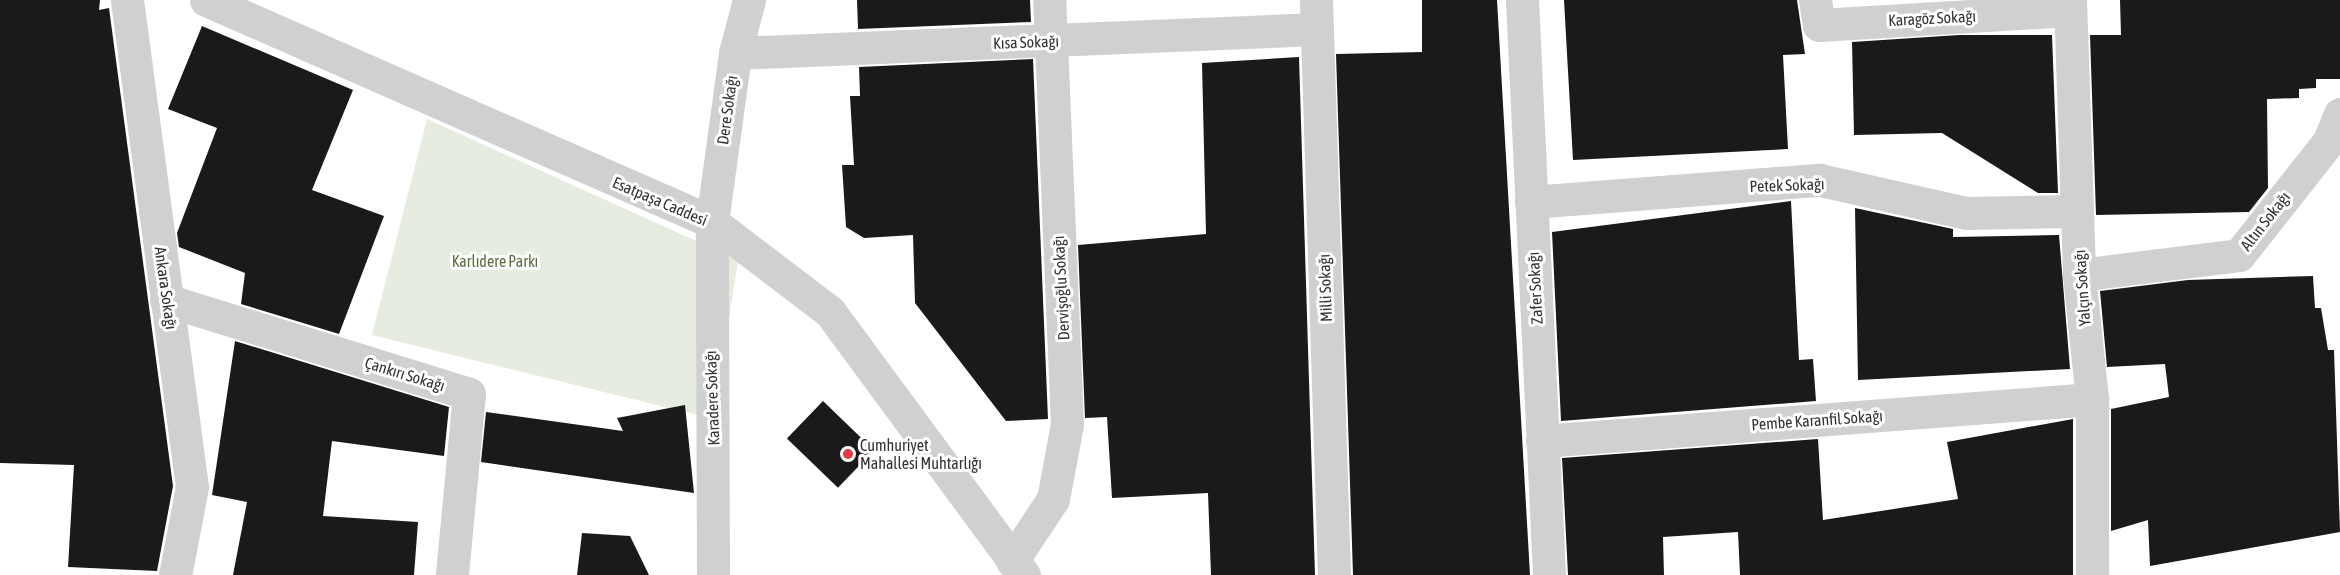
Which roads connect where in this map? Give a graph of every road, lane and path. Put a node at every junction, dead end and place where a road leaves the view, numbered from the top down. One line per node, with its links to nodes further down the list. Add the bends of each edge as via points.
1 (127, 0): 16 (street, Ankara Sokağı)
2 (206, 0): 14 (street, Esatpaşa Caddesi)
3 (749, 0): 10 (street, Dere Sokağı)
4 (1048, 0): 9 (street, Dervişoğlu Sokağı)
5 (1522, 0): 12 (street, Zafer Sokağı)
6 (1815, 0): 7 (street, Karagöz Sokağı, via 1819,25)
7 (2070, 5): 13 (street, Yalçın Sokağı)
8 (1316, 15): 9 (street, Kısa Sokağı); 23 (street, Milli Sokağı)
9 (1048, 41): 10 (street, Kısa Sokağı); 19 (street, Dervişoğlu Sokağı, via 1067,424 1053,499)
10 (735, 53): 14 (street, Dere Sokağı)
11 (2340, 114): 15 (street, Altın Sokağı, via 2329,141 2239,255)
12 (1531, 202): 13 (street, Petek Sokağı, via 1820,180 1966,213); 18 (street, Zafer Sokağı)
13 (2077, 211): 15 (street, Yalçın Sokağı)
14 (712, 222): 19 (street, Esatpaşa Caddesi, via 830,312); 22 (street, Karadere Sokağı)
15 (2079, 275): 17 (street, Yalçın Sokağı)
16 (166, 300): 20 (street, Ankara Sokağı, via 184,397 192,487); 21 (street, Çankırı Sokağı, via 469,394)
17 (2092, 399): 18 (street, Pembe Karanfil Sokağı); 25 (street, Yalçın Sokağı)
18 (1542, 441): 24 (street, Zafer Sokağı)
19 (1018, 568)
20 (175, 575)
21 (452, 575)
22 (713, 575)
23 (1334, 575)
24 (1549, 575)
25 (2092, 575)

